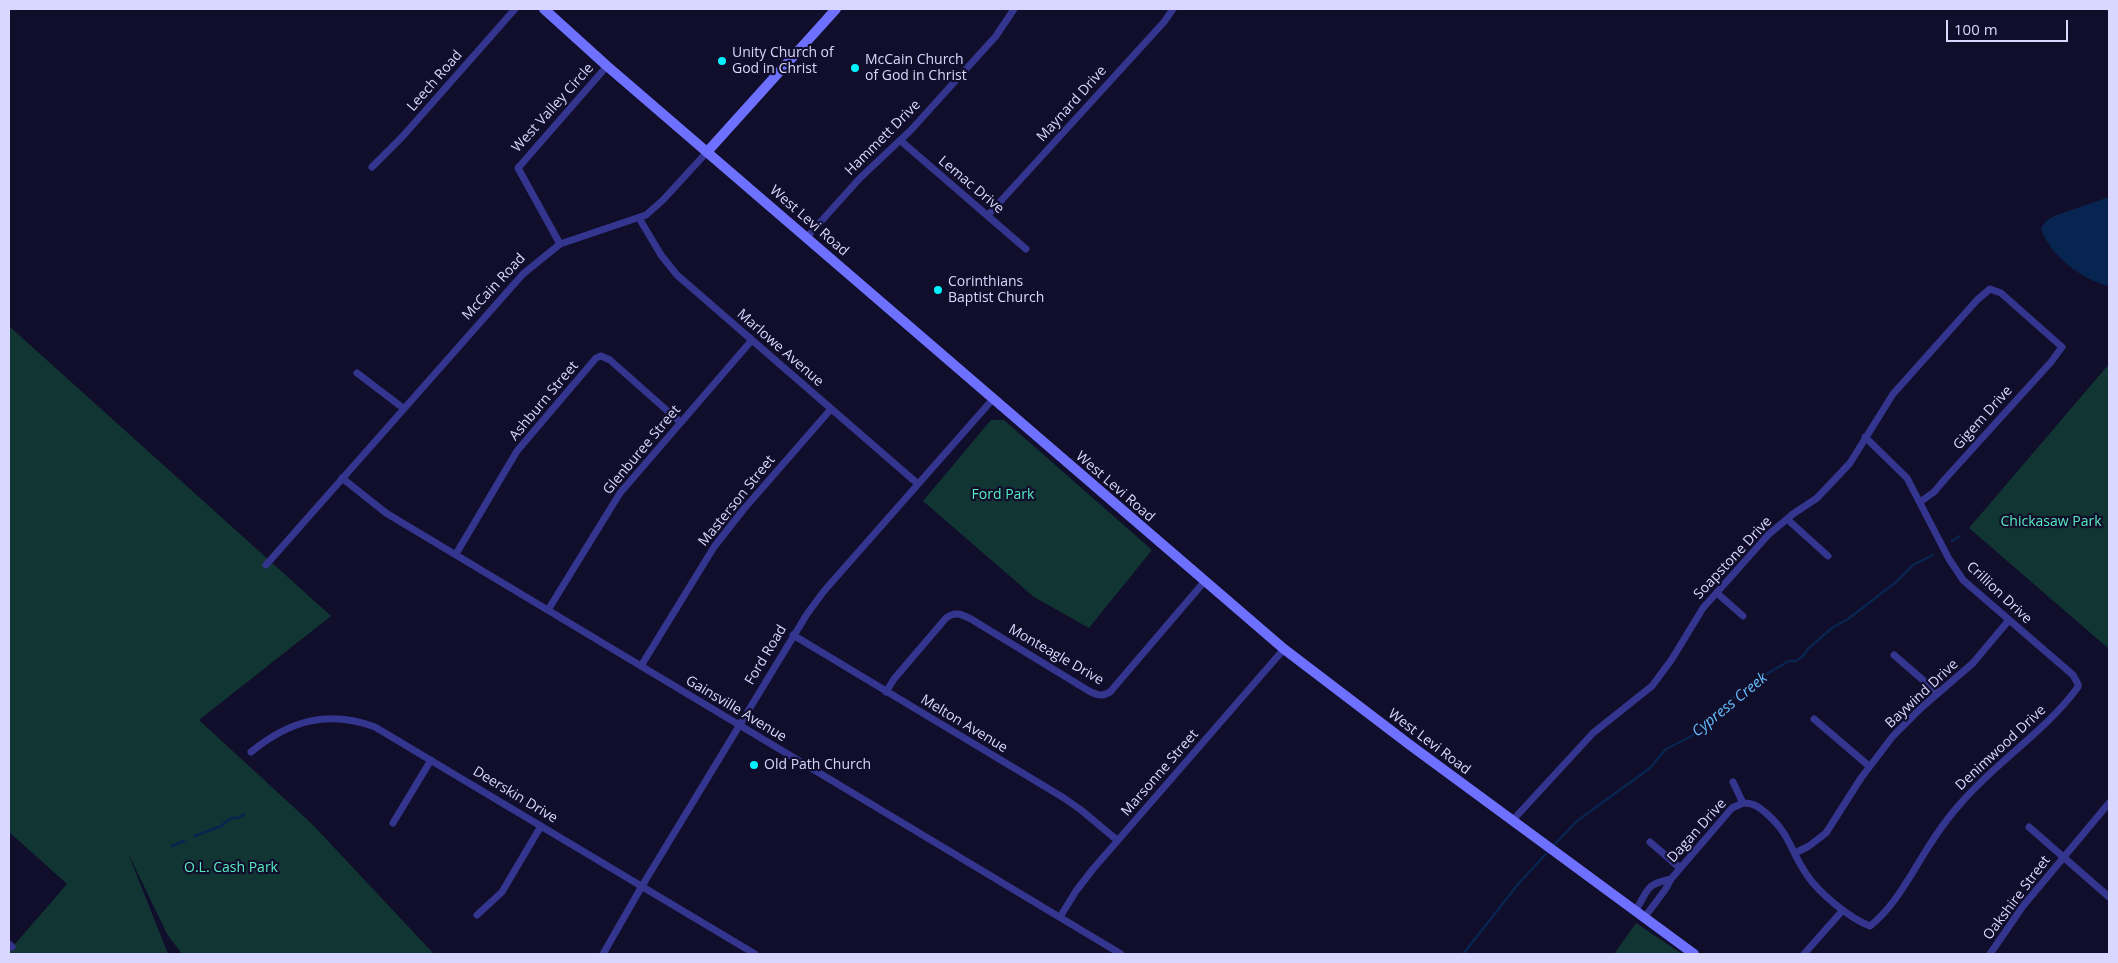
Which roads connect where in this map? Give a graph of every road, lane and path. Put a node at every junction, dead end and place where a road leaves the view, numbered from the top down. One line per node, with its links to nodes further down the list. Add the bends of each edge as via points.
1 (515, 9): 9 (street, Leech Road)
2 (544, 9): 6 (street, West Levi Road)
3 (836, 9): 8 (street, McCain Road)
4 (1014, 9): 7 (street, Hammett Drive, via 996,36)
5 (1173, 9): 10 (street, Maynard Drive)
6 (607, 66): 8 (street, West Levi Road); 13 (street, West Valley Circle, via 518,168)
7 (901, 141): 10 (street, Lemac Drive); 12 (street, Hammett Drive, via 860,178)
8 (707, 152): 11 (street, McCain Road, via 656,208); 12 (street, West Levi Road)
9 (372, 167)
10 (988, 214): 14 (street, Lemac Drive)
11 (639, 218): 13 (street, McCain Road); 16 (street, Marlowe Avenue, via 677,275)
12 (807, 237): 18 (street, West Levi Road)
13 (560, 244): 19 (street, McCain Road, via 522,274)
14 (1026, 249)
15 (1990, 289): 22 (street, Soapstone Drive, via 1893,394); 25 (street, Gigem Drive, via 2002,293 2062,347 1934,492)
16 (752, 340): 20 (street, Marlowe Avenue); 21 (street, Glenburee Street)
17 (357, 373): 19 (street)
18 (993, 399): 24 (street, Ford Road); 30 (street, West Levi Road)
19 (403, 408): 23 (street, McCain Road)
20 (831, 409): 24 (street, Marlowe Avenue); 38 (street, Masterson Street, via 714,547)
21 (680, 422): 27 (street, Ashburn Street, via 610,360 601,356 596,358 516,454); 32 (street, Glenburee Street, via 620,493)
22 (1865, 437): 25 (street, Crillion Drive, via 1907,478); 26 (street, Soapstone Drive, via 1850,463 1836,478 1816,498)
23 (342, 478): 27 (street, Gainsville Avenue, via 378,508); 29 (street, McCain Road)
24 (918, 484): 35 (street, Ford Road, via 824,591)
25 (1920, 502): 34 (street, Crillion Drive, via 1955,570)
26 (1787, 519): 28 (street); 31 (street, Soapstone Drive, via 1769,534)
27 (456, 554): 32 (street, Gainsville Avenue)
28 (1828, 556)
29 (266, 565)
30 (1204, 582): 36 (street, West Levi Road); 40 (street, Monteagle Drive, via 1105,695 1096,695 957,613 946,618)
31 (1717, 593): 33 (street); 50 (street, Soapstone Drive, via 1698,615 1652,686 1593,733)
32 (548, 610): 38 (street, Gainsville Avenue)
33 (1743, 616)
34 (2009, 620): 39 (street, Crillion Drive); 41 (street, Baywind Drive, via 1973,663)
35 (793, 635): 40 (street, Melton Avenue); 43 (street, Ford Road)
36 (1284, 649): 50 (street, West Levi Road); 54 (street, Marsonne Street)
37 (1894, 655): 41 (street)
38 (641, 666): 43 (street, Gainsville Avenue)
39 (2078, 684): 62 (street, Denimwood Drive, via 2046,724 1960,804 1898,895 1870,926)
40 (886, 692): 54 (street, Melton Avenue, via 1074,805)
41 (1938, 693): 46 (street, Baywind Drive, via 1898,731)
42 (1814, 719): 46 (street)
43 (739, 725): 60 (street, Ford Road); 65 (street, Gainsville Avenue)
44 (251, 752): 45 (street, Deerskin Drive, via 290,726 338,718 375,727)
45 (431, 760): 51 (street); 52 (street, Deerskin Drive)
46 (1869, 766): 56 (street, Baywind Drive, via 1826,833)
47 (1733, 782): 48 (street)
48 (1743, 803): 56 (street, via 1759,806 1776,822 1787,835); 58 (street, Dagan Drive, via 1732,808)
49 (2109, 803): 57 (street, Oakshire Street)
50 (1512, 821): 63 (street, West Levi Road)
51 (393, 823)
52 (542, 826): 60 (street, Deerskin Drive); 64 (street, via 502,892)
53 (2029, 827): 57 (street)
54 (1117, 840): 65 (street, Marsonne Street, via 1079,887)
55 (1650, 842): 58 (street)
56 (1795, 853): 62 (street, via 1810,880)
57 (2063, 858): 61 (street); 72 (street, Oakshire Street)
58 (1680, 868): 59 (street, Dagan Drive)
59 (1670, 879): 63 (street, Dagan Drive, via 1652,884); 66 (street, Dagan Drive)
60 (642, 886): 67 (street, Deerskin Drive); 68 (street, Ford Road)
61 (2109, 898)
62 (1843, 910): 71 (street)
63 (1635, 911): 66 (street, West Levi Road)
64 (477, 914)
65 (1060, 917): 69 (street, Gainsville Avenue)
66 (1644, 918): 70 (street, West Levi Road)
67 (751, 953)
68 (603, 954)
69 (1121, 954)
70 (1694, 954)
71 (1804, 954)
72 (1990, 954)

